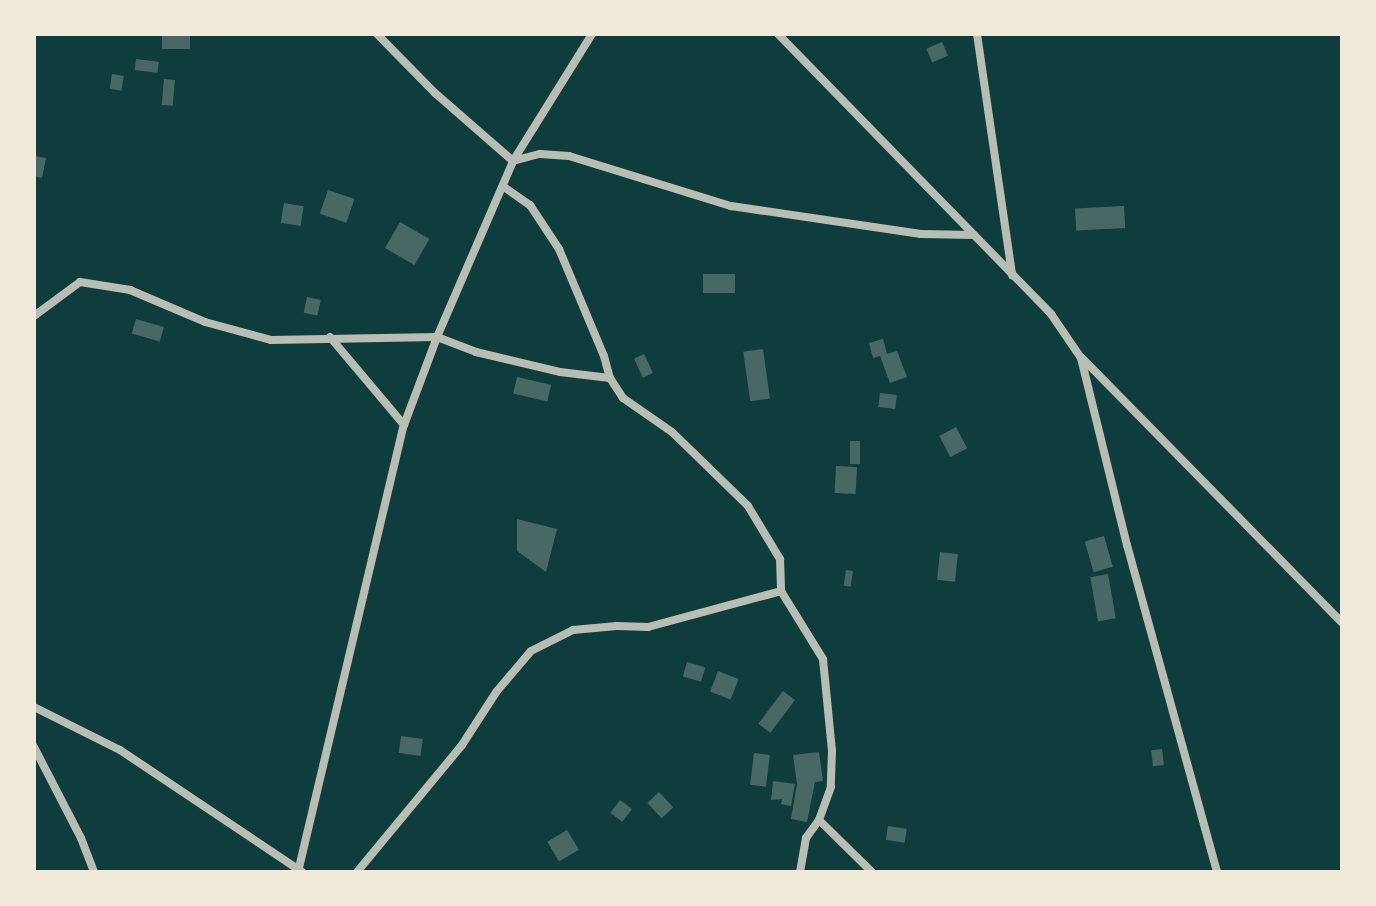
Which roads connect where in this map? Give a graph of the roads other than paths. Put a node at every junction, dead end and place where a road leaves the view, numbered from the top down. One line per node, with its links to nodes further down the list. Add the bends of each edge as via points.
1 (377, 34): 5 (street)
2 (592, 34): 5 (street)
3 (778, 34): 7 (street)
4 (977, 34): 8 (street)
5 (513, 161): 6 (street); 7 (street, via 540,154 569,156 731,206 921,234)
6 (504, 187): 11 (street); 13 (street, via 530,205 559,249)
7 (974, 235): 8 (street)
8 (1012, 275): 12 (street, via 1051,314)
9 (34, 316): 10 (street, via 80,282 130,290 205,322 271,340)
10 (330, 337): 11 (street); 14 (street)
11 (437, 337): 13 (street, via 476,352); 14 (street)
12 (1081, 358): 16 (street); 25 (street)
13 (610, 378): 15 (street, via 623,398 672,432 748,506 780,559)
14 (404, 425): 20 (street)
15 (781, 591): 19 (street, via 823,659 832,751 831,787); 22 (street, via 648,627 573,630 531,651)
16 (1342, 623)
17 (34, 707): 20 (street, via 120,750)
18 (34, 747): 21 (street)
19 (819, 820): 23 (street, via 806,838); 24 (street)
20 (300, 871)
21 (94, 872)
22 (357, 872)
23 (800, 872)
24 (872, 872)
25 (1217, 872)

